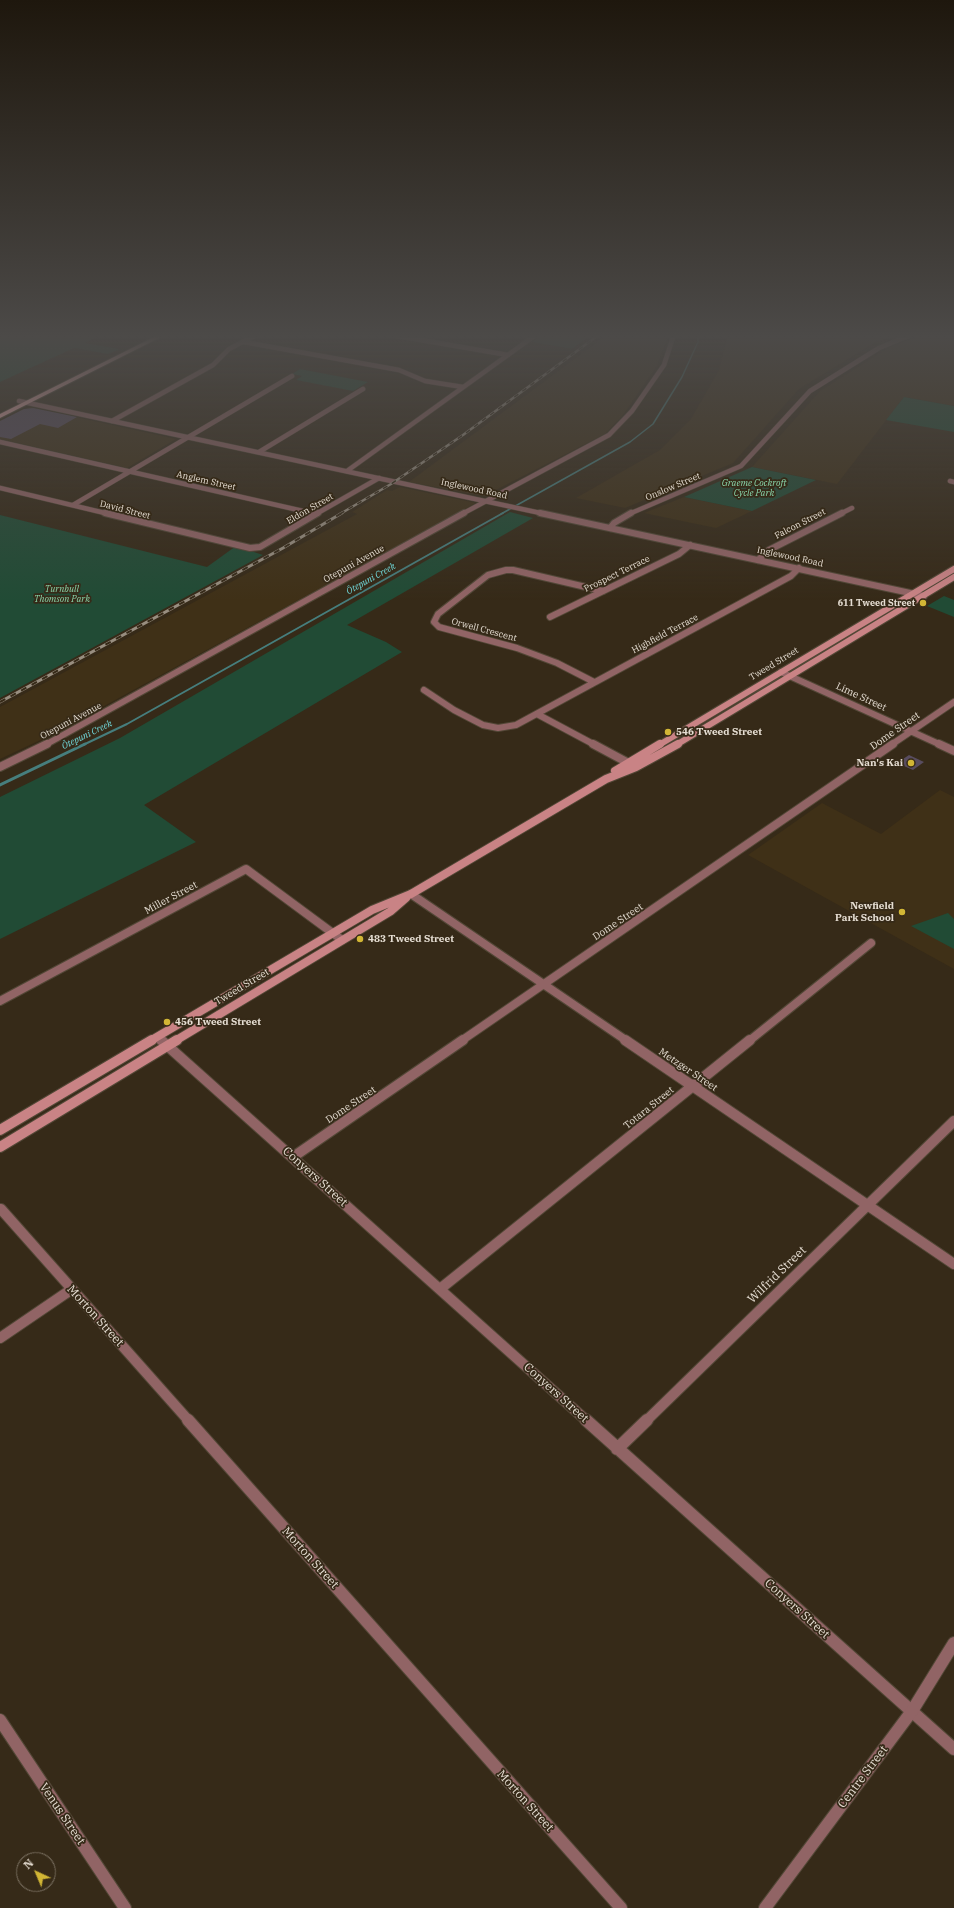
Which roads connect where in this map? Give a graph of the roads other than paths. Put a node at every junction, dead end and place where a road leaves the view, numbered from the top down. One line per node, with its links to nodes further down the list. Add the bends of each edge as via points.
1 (122, 423): 7 (street, Inglewood Road)
2 (212, 423): 7 (street)
3 (308, 423): 9 (street)
4 (414, 423): 11 (street)
5 (620, 423): 14 (street, Otepuni Avenue, via 609,435)
6 (781, 423): 18 (street, Onslow Street, via 741,466 636,511)
7 (188, 437): 9 (street, Inglewood Road); 10 (street)
8 (0, 442): 10 (street, Anglem Street)
9 (259, 452): 11 (street, Inglewood Road)
10 (130, 471): 15 (street); 17 (street, Anglem Street)
11 (346, 471): 12 (street, Inglewood Road)
12 (379, 478): 14 (street, Inglewood Road); 17 (street, Eldon Street)
13 (0, 488): 15 (street, David Street)
14 (486, 501): 18 (street, Inglewood Road); 38 (street, Otepuni Avenue, via 64,736)
15 (73, 505): 20 (street, David Street)
16 (852, 508): 21 (street, Falcon Street, via 770,550)
17 (316, 514): 20 (street, Eldon Street, via 260,547)
18 (610, 528): 19 (street, Inglewood Road)
19 (690, 545): 21 (street, Inglewood Road); 25 (street, Prospect Terrace, via 679,554)
20 (247, 548)
21 (758, 560): 22 (street, Inglewood Road)
22 (799, 568): 26 (street, Inglewood Road); 31 (street, Highfield Terrace, via 791,576)
23 (952, 571): 26 (main road, Tweed Street)
24 (954, 578): 27 (main road, Tweed Street)
25 (603, 591): 28 (street, Prospect Terrace); 31 (street, Orwell Crescent, via 506,570 488,575 438,614 434,620 439,627 517,648 557,663)
26 (913, 593): 27 (street, Inglewood Road); 29 (main road, Tweed Street)
27 (924, 596): 30 (main road, Tweed Street)
28 (550, 617)
29 (781, 672): 30 (street, Lime Street); 37 (main road, Tweed Street)
30 (791, 676): 35 (street, Lime Street); 39 (main road, Tweed Street)
31 (594, 682): 34 (street, Highfield Terrace)
32 (424, 690): 34 (street, Highfield Terrace, via 474,721 490,727 507,727)
33 (954, 702): 35 (street, Dome Street)
34 (537, 714): 37 (street)
35 (912, 732): 36 (street, Lime Street); 45 (street, Dome Street)
36 (954, 751)
37 (628, 763): 39 (street); 40 (main road, Tweed Street)
38 (0, 767)
39 (636, 767): 40 (main road, Tweed Street)
40 (606, 779): 41 (main road, Tweed Street)
41 (411, 894): 42 (main road, Tweed Street, via 381,905); 43 (main road, Tweed Street, via 391,911); 45 (street, Metzger Street)
42 (332, 934): 43 (street, Miller Street); 46 (street, Miller Street, via 246,869); 47 (main road, Tweed Street)
43 (342, 940): 48 (main road, Tweed Street)
44 (871, 943): 49 (street, Totara Street)
45 (544, 984): 49 (street, Metzger Street); 53 (street, Dome Street)
46 (0, 1001)
47 (158, 1037): 48 (street, Conyers Street); 51 (main road, Tweed Street)
48 (167, 1045): 52 (main road, Tweed Street); 53 (street, Conyers Street)
49 (693, 1086): 54 (street, Metzger Street); 57 (street, Totara Street)
50 (954, 1121): 54 (street, Wilfrid Street)
51 (0, 1130)
52 (0, 1147)
53 (293, 1157): 57 (street, Conyers Street)
54 (867, 1205): 56 (street, Metzger Street); 60 (street, Wilfrid Street)
55 (0, 1209): 58 (street, Morton Street)
56 (954, 1264)
57 (440, 1289): 60 (street, Conyers Street)
58 (72, 1290): 59 (street); 66 (street, Morton Street)
59 (0, 1338)
60 (617, 1449): 62 (street, Conyers Street)
61 (954, 1643): 62 (street, Centre Street)
62 (912, 1711): 64 (street, Conyers Street); 67 (street, Centre Street)
63 (0, 1720): 65 (street, Venus Street)
64 (954, 1749)
65 (125, 1908)
66 (621, 1908)
67 (765, 1908)

